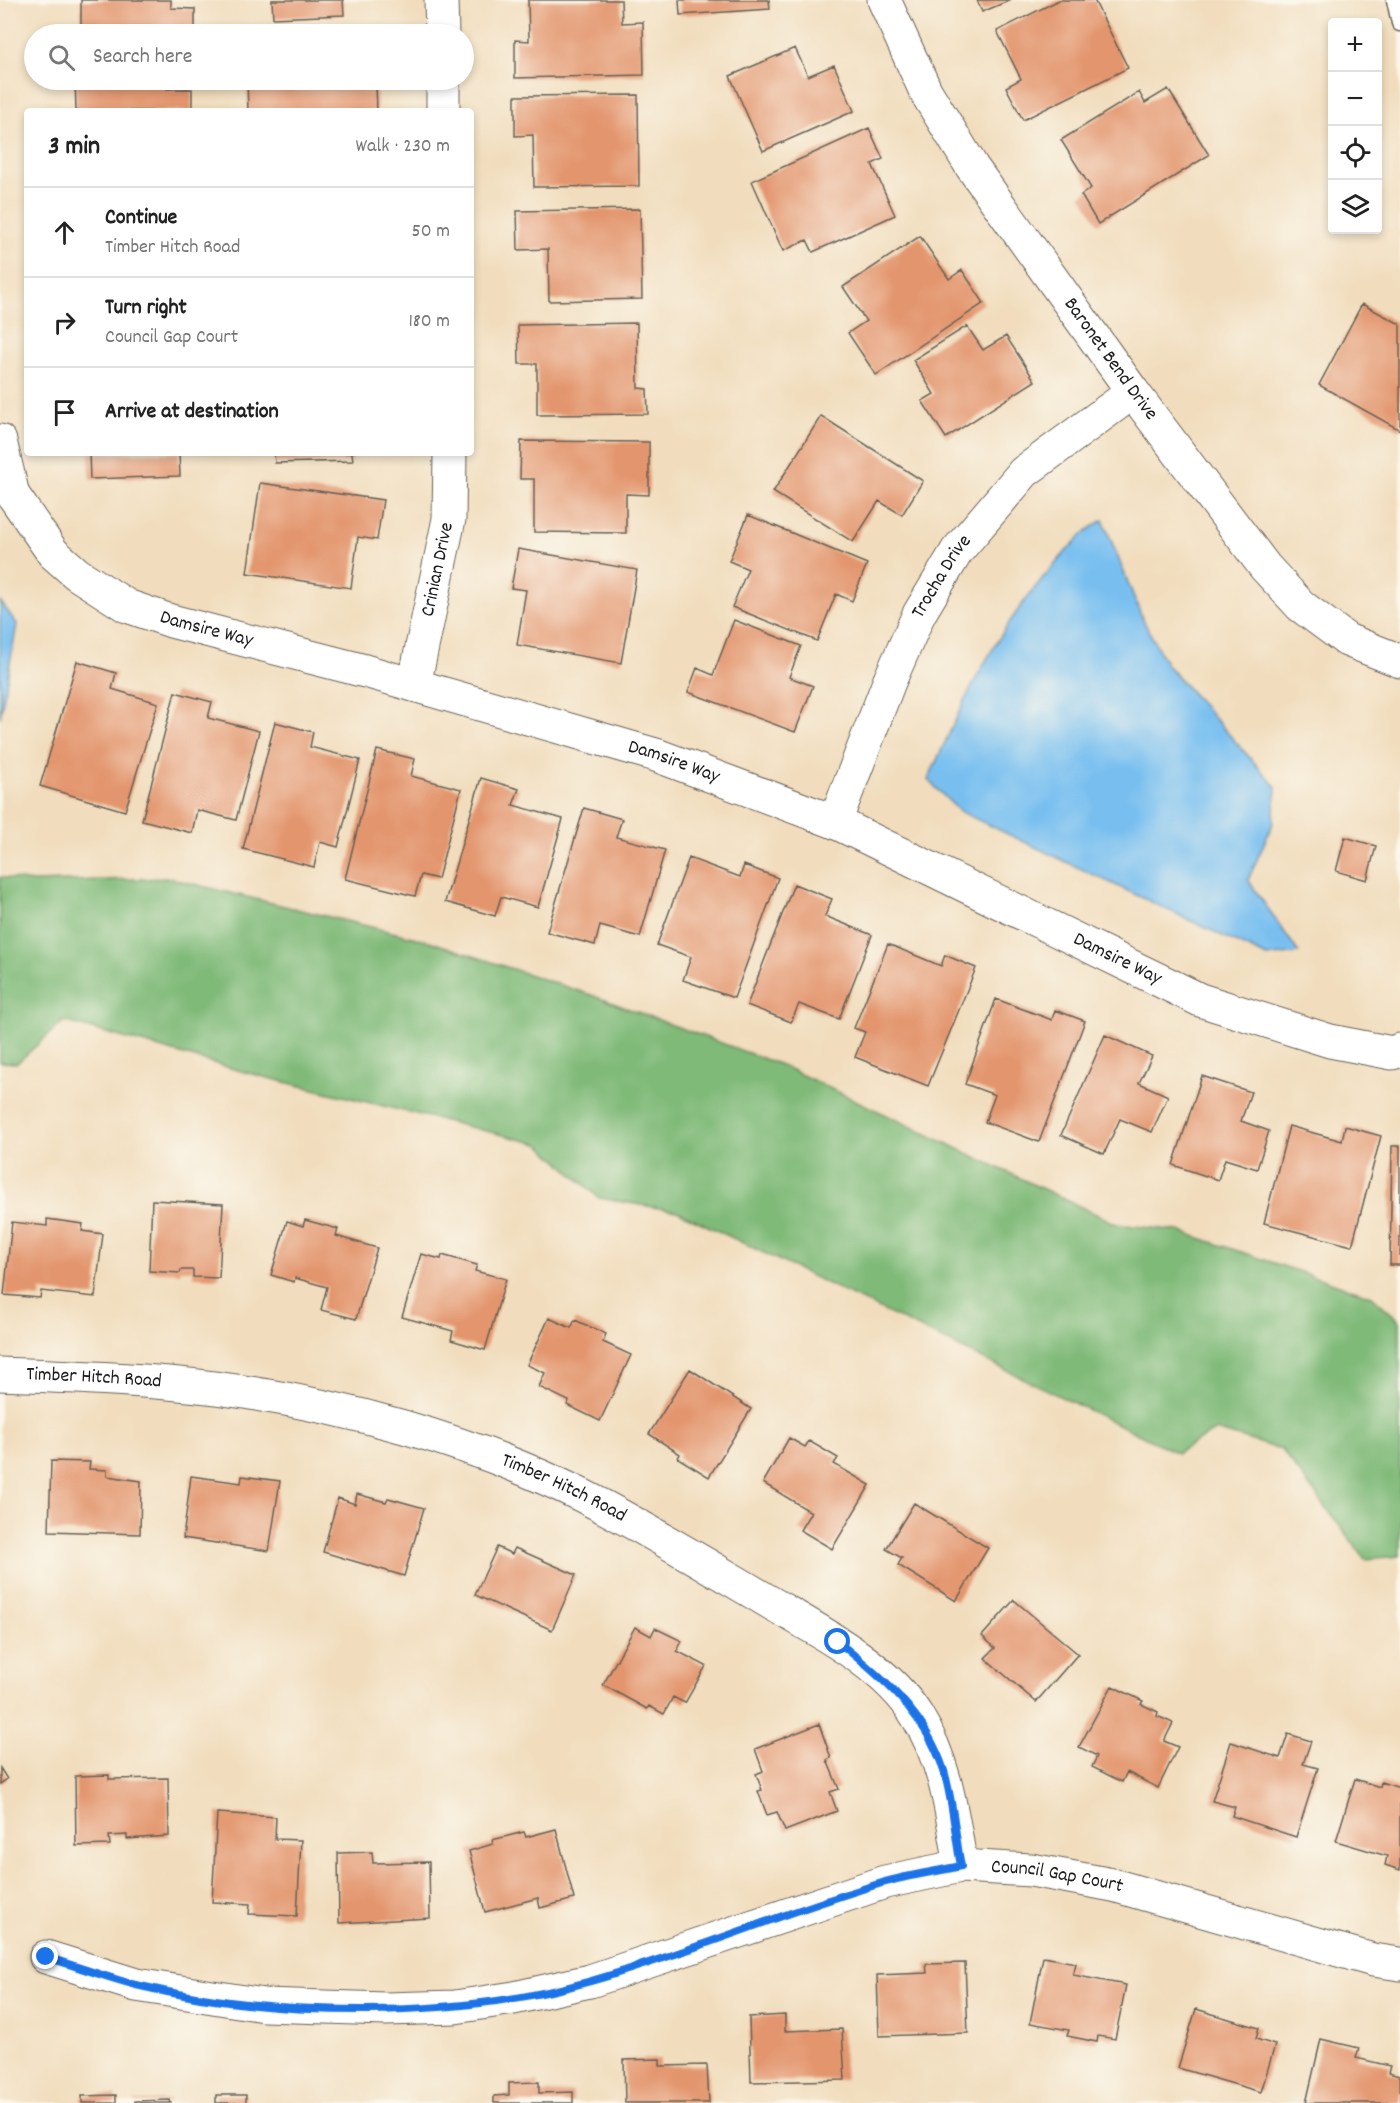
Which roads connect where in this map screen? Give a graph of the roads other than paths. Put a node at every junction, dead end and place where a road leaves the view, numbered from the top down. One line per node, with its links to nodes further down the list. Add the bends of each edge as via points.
1 (441, 0): 5 (street)
2 (884, 0): 8 (street, Baronet Bend Drive, via 926,92 972,167)
3 (1395, 0): 4 (lane)
4 (1400, 23)
5 (442, 24)
6 (443, 90): 7 (street)
7 (443, 108)
8 (1133, 392): 11 (street, Baronet Bend Drive, via 1265,567 1301,606 1347,640); 13 (street, Trocha Drive, via 1024,472 957,550 915,624)
9 (0, 441): 12 (street, Damsire Way, via 14,495 53,553 77,574 127,606)
10 (450, 456): 12 (street, Crinian Drive, via 449,519)
11 (1400, 660)
12 (414, 685): 13 (street, Damsire Way, via 656,755)
13 (835, 822): 14 (street, Damsire Way, via 1200,1000 1330,1041 1392,1053)
14 (1400, 1050)
15 (0, 1374): 16 (street, Timber Hitch Road, via 215,1388 292,1401 449,1442 583,1496 838,1642 884,1678 917,1715 944,1771)
16 (961, 1866): 17 (street, Council Gap Court, via 885,1882 590,1981 455,2007 264,2005 136,1985); 18 (street, Council Gap Court, via 1031,1870 1113,1885 1363,1957)
17 (46, 1957)
18 (1400, 1964)

